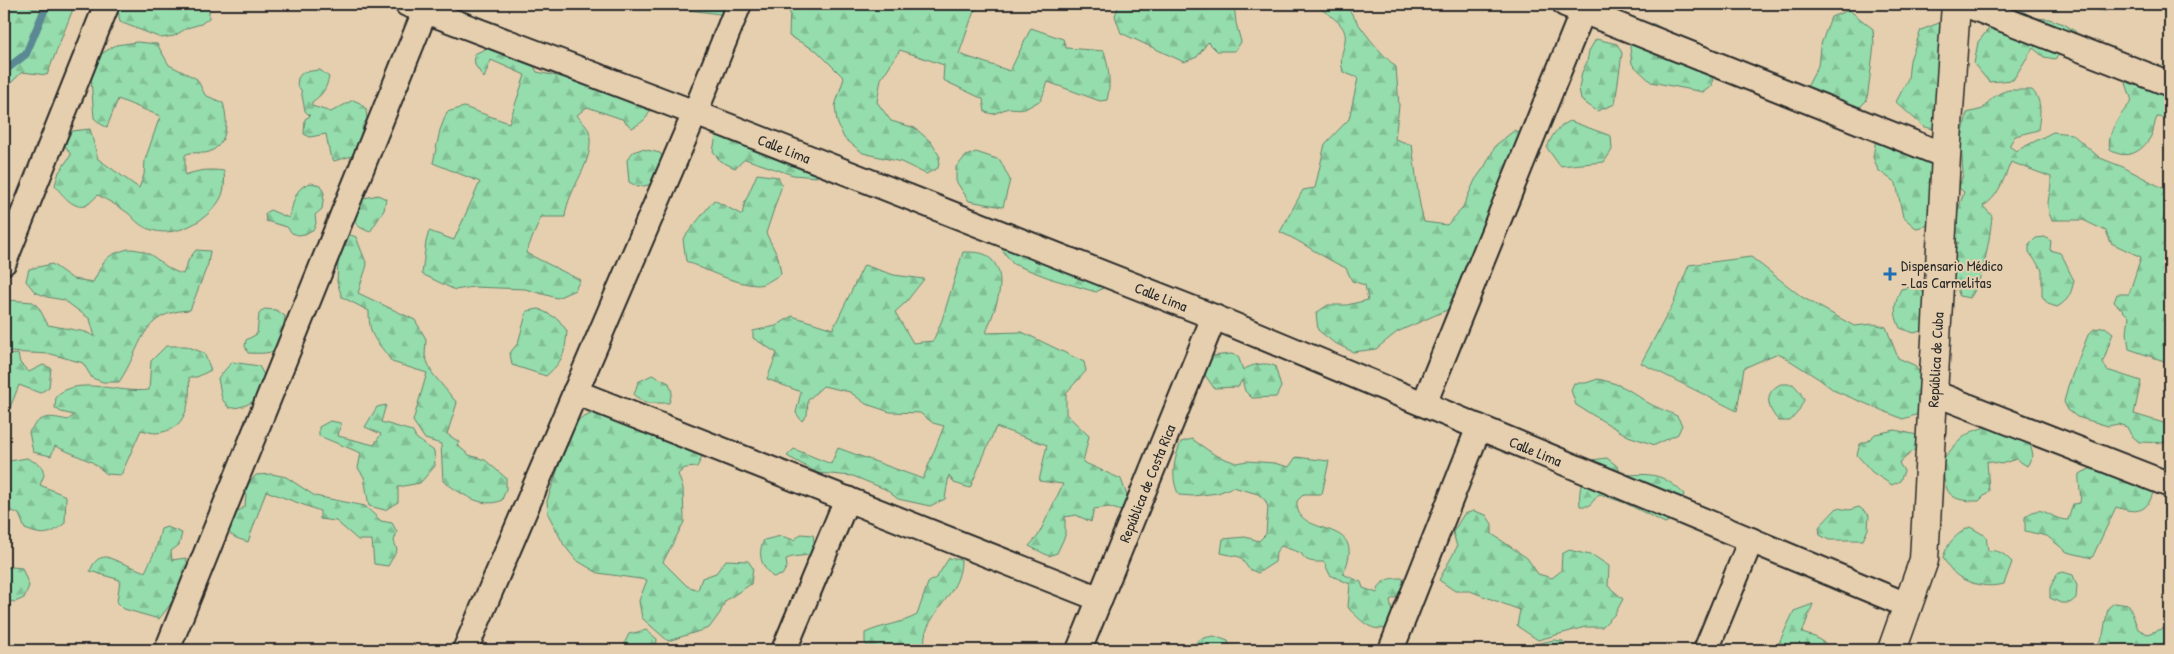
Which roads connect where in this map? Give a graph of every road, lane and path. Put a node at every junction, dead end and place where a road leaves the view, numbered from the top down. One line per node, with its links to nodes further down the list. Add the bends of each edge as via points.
1 (107, 4): 10 (street)
2 (739, 4): 8 (street)
3 (1956, 4): 9 (main road, República de Cuba)
4 (1964, 4): 7 (street)
5 (1574, 7): 9 (street); 14 (street)
6 (416, 8): 8 (street, Calle Lima); 21 (street)
7 (2170, 84)
8 (695, 113): 11 (street, Calle Lima); 12 (street)
9 (1946, 156): 13 (main road, República de Cuba)
10 (4, 262)
11 (1214, 317): 14 (street, Calle Lima); 19 (street, República de Costa Rica)
12 (575, 392): 17 (street); 22 (street)
13 (1934, 393): 16 (street); 20 (main road, República de Cuba, via 1924,560)
14 (1424, 404): 15 (street, Calle Lima)
15 (1479, 427): 18 (street, Calle Lima); 25 (street)
16 (2170, 485)
17 (848, 499): 19 (street); 23 (street)
18 (1751, 540): 20 (street, Calle Lima); 26 (street)
19 (1100, 599): 24 (street, República de Costa Rica)
20 (1909, 606): 27 (main road, República de Cuba)
21 (167, 650)
22 (465, 650)
23 (784, 650)
24 (1079, 650)
25 (1390, 650)
26 (1706, 650)
27 (1892, 650)

